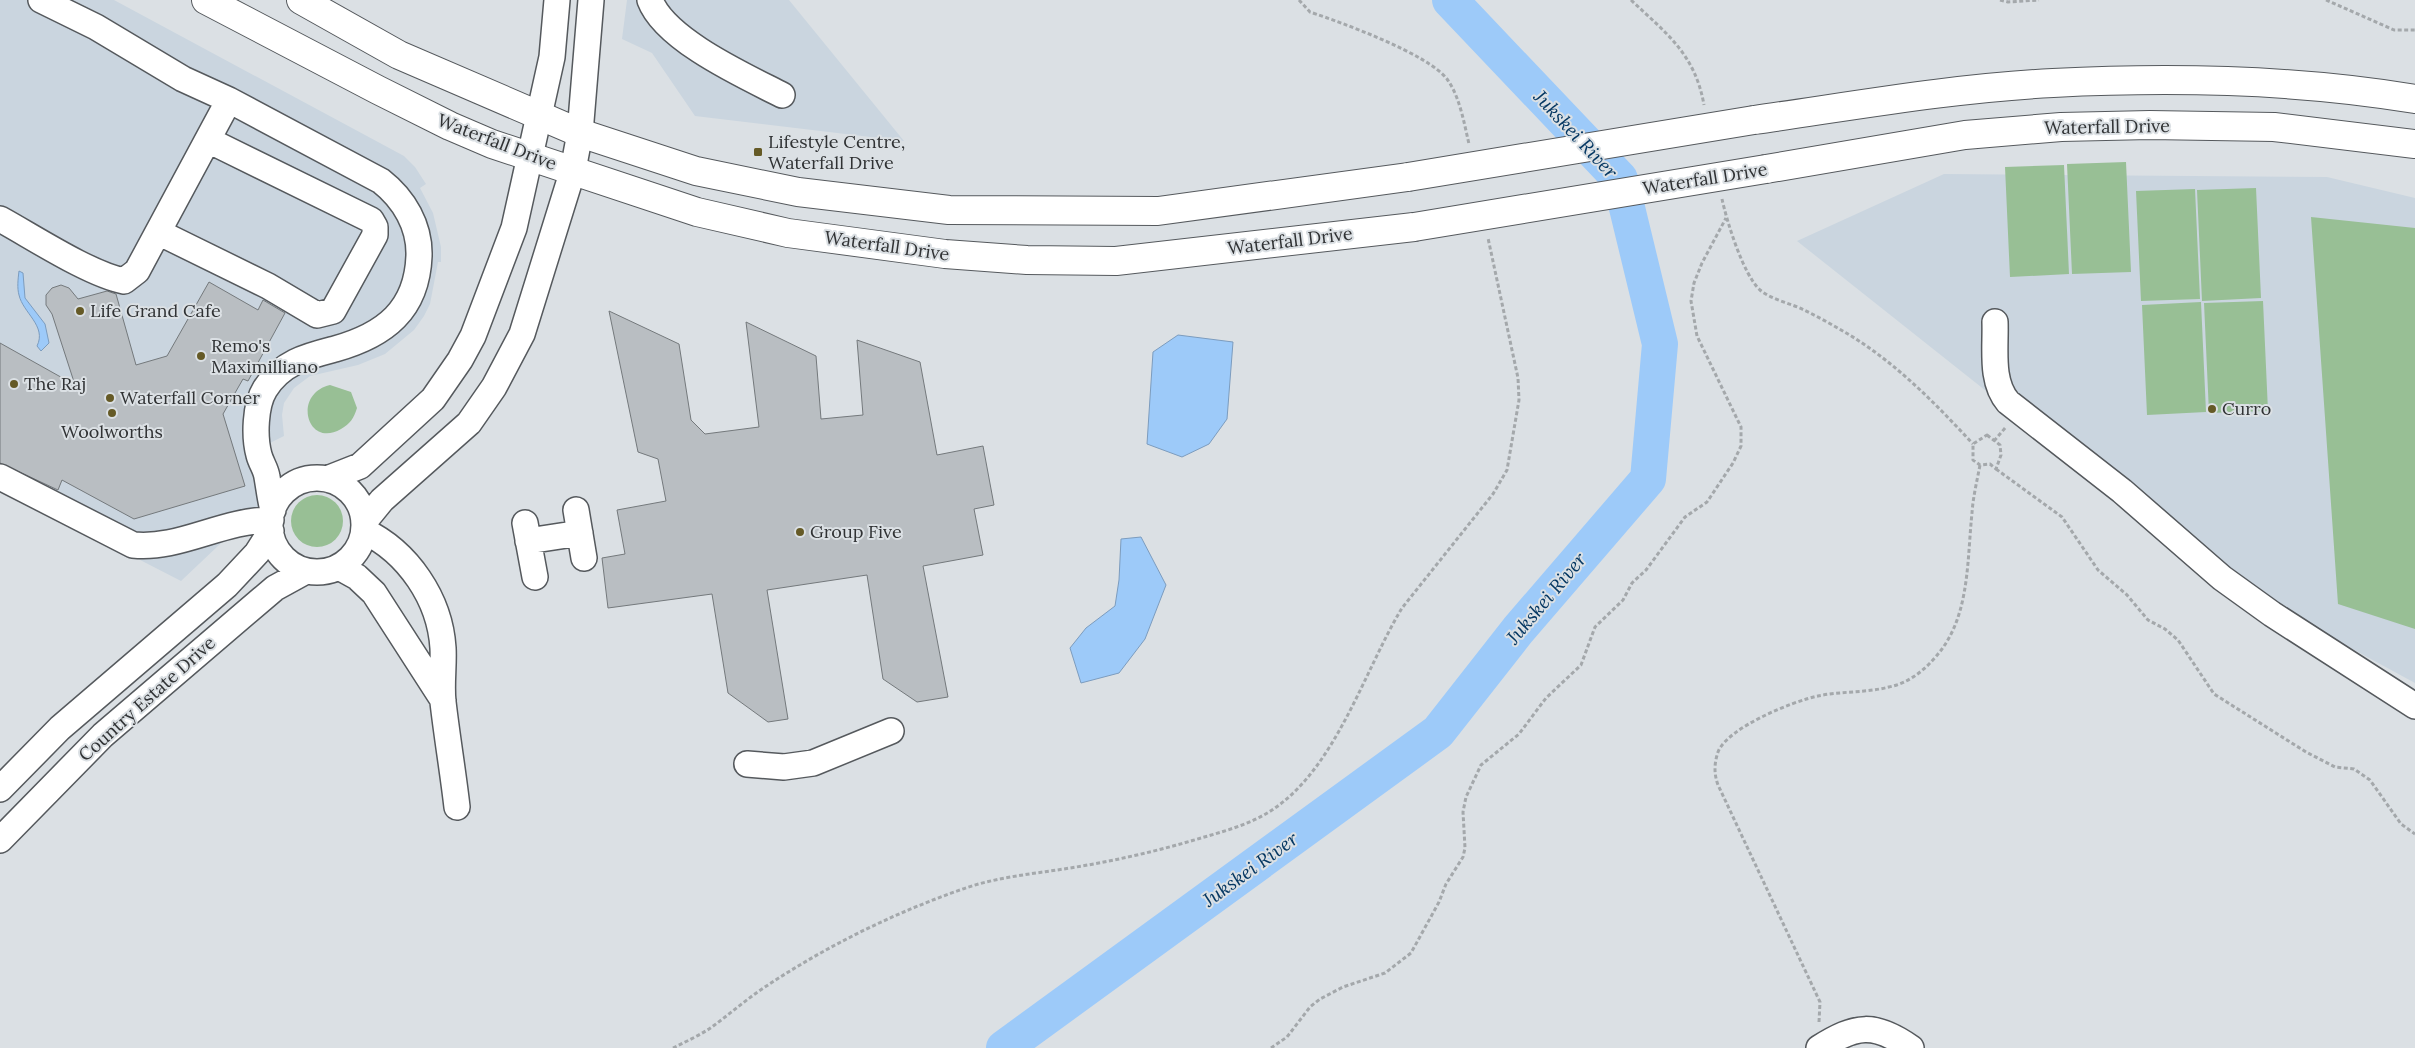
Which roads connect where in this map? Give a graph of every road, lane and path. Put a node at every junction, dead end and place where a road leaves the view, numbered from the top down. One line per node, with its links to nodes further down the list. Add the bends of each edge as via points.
1 (41, 0): 15 (street, via 183,79)
2 (206, 0): 22 (main road, Waterfall Drive, via 450,126)
3 (301, 0): 17 (main road, via 399,55)
4 (557, 0): 17 (street, via 552,57)
5 (591, 0): 18 (street)
6 (650, 0): 13 (street, via 663,22 675,32 720,63)
7 (1299, 0): 21 (path, via 1310,12 1419,57 1438,70 1457,98)
8 (1631, 0): 16 (path, via 1682,49 1700,83)
9 (2000, 0): 10 (path)
10 (2039, 0)
11 (2326, 0): 12 (path, via 2394,30)
12 (2415, 30)
13 (782, 95)
14 (2415, 99): 18 (main road, bridge, via 2296,84 2212,80 2053,83 1938,94 1754,120 1408,177 1158,211 949,210 798,192 696,170)
15 (229, 100): 19 (street); 30 (street, via 393,191 415,226 419,248 418,271 412,290 405,306 388,326 368,337 302,358 278,373 265,389 259,405)
16 (1706, 110)
17 (539, 115): 18 (main road); 22 (street)
18 (580, 133): 23 (street)
19 (208, 140): 27 (street); 27 (street, via 371,220 375,235 334,311 317,315 268,286)
20 (2415, 144): 23 (main road, Waterfall Drive, bridge, via 2274,127 2061,127 1965,135 1414,227 1116,261 1027,260 945,254 788,233 697,212)
21 (1470, 151)
22 (529, 156): 23 (main road, Waterfall Drive); 35 (street, via 514,228 473,336 460,360 433,399 360,466)
23 (573, 170): 37 (street, via 522,334 494,387 468,423 382,500)
24 (1721, 192): 25 (path)
25 (1726, 218): 31 (path, via 1748,272 1760,290 1849,335 1889,363 1929,396); 52 (path, via 1702,263 1691,302 1697,336 1741,427 1741,446 1734,463 1708,502 1686,517 1646,570 1632,583 1623,600 1595,627 1581,665 1546,698 1519,734 1481,764 1463,812 1463,857 1410,952 1385,974 1343,987 1320,999 1287,1037)
26 (0, 219): 27 (street, via 113,279 124,281 137,271)
27 (158, 232)
28 (1488, 237): 51 (path, via 1518,378 1519,400 1507,470 1493,494 1402,608 1325,752 1296,790 1272,810 1220,833 1102,863 997,880 918,906 817,956 759,991 708,1029)
29 (1995, 322): 43 (street, via 1996,378 2001,394 2008,402 2122,491 2222,578 2272,614)
30 (256, 442): 35 (street, via 285,472 297,478); 36 (street, via 267,475)
31 (1973, 444): 32 (path, via 1973,460); 33 (path, via 1987,436 2000,445)
32 (1980, 465): 33 (path, via 1990,464); 50 (path, via 1972,511 1966,584 1954,627 1940,653 1918,675 1890,687 1817,696 1773,710 1734,734 1718,751 1714,772 1718,785 1820,1002)
33 (1996, 469): 48 (path, via 2062,517 2098,570 2127,595 2148,620 2178,640 2214,694 2306,752 2335,767 2354,769 2370,780 2401,824)
34 (0, 477): 36 (street, via 133,545 157,546 219,527)
35 (318, 479): 36 (street, via 297,482 286,490); 37 (street, via 341,485 353,494)
36 (271, 520): 40 (street, via 274,544 282,556); 46 (street, Country Estate Drive, via 257,553 227,585 60,728)
37 (371, 531): 39 (street); 42 (street, via 410,568 432,602 443,647)
38 (584, 558): 41 (street, via 578,522 527,532)
39 (343, 564): 40 (street, via 318,572); 42 (street, via 374,574 387,586)
40 (306, 571): 49 (street, Country Estate Drive, via 275,588 103,735)
41 (534, 577)
42 (436, 676): 47 (street, via 443,700)
43 (2412, 699)
44 (891, 731): 45 (street, via 813,763 784,767)
45 (747, 764)
46 (0, 789)
47 (458, 807)
48 (2415, 834)
49 (0, 840)
50 (1818, 1039): 53 (street, via 1872,1028)
51 (673, 1048)
52 (1270, 1048)
53 (1911, 1048)

